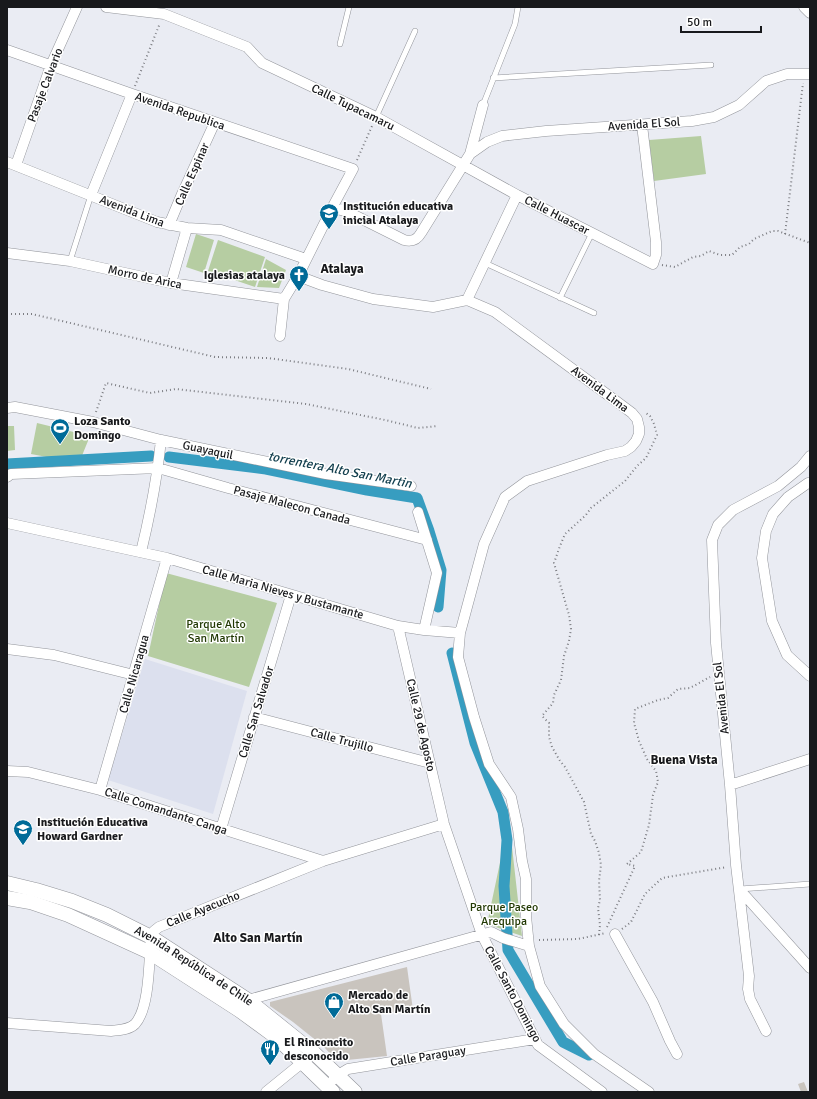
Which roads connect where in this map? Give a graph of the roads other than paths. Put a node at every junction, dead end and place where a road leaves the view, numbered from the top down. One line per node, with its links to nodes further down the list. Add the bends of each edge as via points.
1 (77, 7): 11 (street, Pasaje Calvario)
2 (106, 7): 6 (street)
3 (349, 7): 9 (lane)
4 (518, 7): 14 (lane, via 515,24)
5 (804, 7): 7 (street)
6 (165, 11): 17 (street, Calle Tupacamaru, via 247,47 262,64)
7 (810, 13)
8 (415, 31): 17 (lane)
9 (340, 44)
10 (7, 50): 11 (street, Avenida Republica)
11 (51, 65): 15 (street, Avenida Republica); 21 (street, Pasaje Calvario)
12 (711, 65): 14 (lane)
13 (807, 74): 19 (street, Avenida El Sol, via 787,74 766,81 739,105 714,117)
14 (493, 78): 16 (lane)
15 (132, 94): 18 (street, Avenida Republica); 23 (street)
16 (483, 105): 20 (street)
17 (376, 117): 22 (street, Calle Tupacamaru)
18 (215, 122): 25 (street, Avenida Republica, via 354,169); 26 (street, Calle Espinar)
19 (642, 124): 20 (street, Avenida El Sol, via 502,136 487,142); 28 (street, Calle Huascar, via 656,242 653,264)
20 (470, 154): 22 (street)
21 (12, 163): 23 (street, Avenida Lima)
22 (463, 164): 24 (street, Calle Huascar); 25 (street, via 421,233 412,241 404,240 346,212)
23 (91, 195): 26 (street, Avenida Lima); 31 (lane)
24 (517, 195): 28 (street, Calle Huascar); 32 (street)
25 (332, 208): 30 (street)
26 (169, 225): 27 (street, Avenida Lima)
27 (187, 228): 30 (street, Avenida Lima, via 221,230); 34 (street)
28 (592, 233): 35 (lane)
29 (7, 253): 31 (street, Morro de Arica)
30 (306, 259): 33 (street)
31 (70, 261): 34 (street, Morro de Arica)
32 (485, 264): 35 (lane); 37 (street)
33 (298, 276): 36 (street); 37 (street, via 373,299 433,307)
34 (171, 283): 36 (street, Morro de Arica)
35 (560, 298): 38 (lane)
36 (284, 299): 39 (street)
37 (468, 300): 55 (street, Avenida Lima, via 495,312 632,413 637,419 639,434 636,441 625,451 527,481 505,496 484,544)
38 (594, 313)
39 (280, 336)
40 (7, 408): 41 (street, Guayaquil, via 15,407 93,422)
41 (161, 440): 43 (street); 46 (street, Guayaquil, via 326,474)
42 (810, 456): 63 (street, Avenida El Sol, via 778,486 733,510 718,526 712,540 716,643)
43 (158, 468): 44 (street, Pasaje Malecon Canada, via 11,474); 49 (street, Pasaje Malecon Canada); 50 (street, via 152,511)
44 (7, 477)
45 (808, 483): 58 (street, via 788,497 773,514 766,531 762,558 772,621 787,655)
46 (411, 486)
47 (418, 512): 49 (street)
48 (7, 523): 50 (street, Calle Maria Nieves y Bustamante)
49 (427, 540): 54 (street, via 436,573)
50 (141, 552): 51 (street, Calle Maria Nieves y Bustamante)
51 (167, 558): 52 (street, Calle Maria Nieves y Bustamante); 57 (street, Calle Nicaragua)
52 (291, 595): 53 (street, Calle Maria Nieves y Bustamante); 59 (street, Calle San Salvador)
53 (398, 626): 54 (street, Calle Maria Nieves y Bustamante); 61 (street, Calle 29 de Agosto)
54 (424, 630): 55 (street, Calle Maria Nieves y Bustamante)
55 (460, 632): 75 (street, via 458,657 474,717 489,764 511,797 526,879)
56 (7, 649): 57 (street, via 54,655)
57 (134, 675): 64 (street, Calle Nicaragua)
58 (810, 676)
59 (254, 716): 61 (street, Calle Trujillo); 66 (street, Calle San Salvador)
60 (810, 759): 63 (street)
61 (430, 763): 65 (street, Calle 29 de Agosto)
62 (7, 771): 64 (street, Calle Comandante Canga, via 28,772)
63 (730, 785): 70 (street, Avenida El Sol)
64 (100, 790): 66 (street, Calle Comandante Canga)
65 (444, 824): 67 (street, Calle Ayacucho); 73 (street, Calle Santo Domingo)
66 (221, 829): 67 (street, Calle Comandante Canga)
67 (323, 860): 74 (street, Calle Ayacucho, via 158,927)
68 (7, 883): 74 (street, Avenida República de Chile, via 72,901 107,915)
69 (810, 884): 70 (lane)
70 (739, 889): 77 (street); 80 (street, Avenida El Sol, via 749,976 748,989 750,999)
71 (7, 898): 76 (street, Avenida República de Chile, via 30,902 68,915)
72 (610, 934): 83 (street, via 653,1002)
73 (482, 935): 75 (street, via 491,932 503,938); 78 (street); 81 (street, Calle Santo Domingo)
74 (151, 938): 76 (street); 78 (street, Avenida República de Chile)
75 (529, 942): 90 (street, via 540,986 564,1024 594,1054)
76 (150, 952): 78 (street, Avenida República de Chile); 79 (street, via 146,998 135,1024 112,1031)
77 (810, 968)
78 (244, 1005): 82 (street, Avenida República de Chile, via 280,1025); 84 (street, Avenida República de Chile)
79 (7, 1023)
80 (766, 1032)
81 (535, 1039): 85 (street, Calle Paraguay, via 348,1069); 89 (street, Calle Santo Domingo, via 538,1045)
82 (314, 1053): 84 (street); 85 (street, Avenida República de Chile)
83 (677, 1054)
84 (302, 1063): 86 (street, Avenida República de Chile); 87 (street)
85 (338, 1075): 86 (street, Calle Paraguay); 88 (street, Avenida República de Chile)
86 (330, 1089)
87 (266, 1092)
88 (355, 1092)
89 (602, 1092)
90 (649, 1092)

